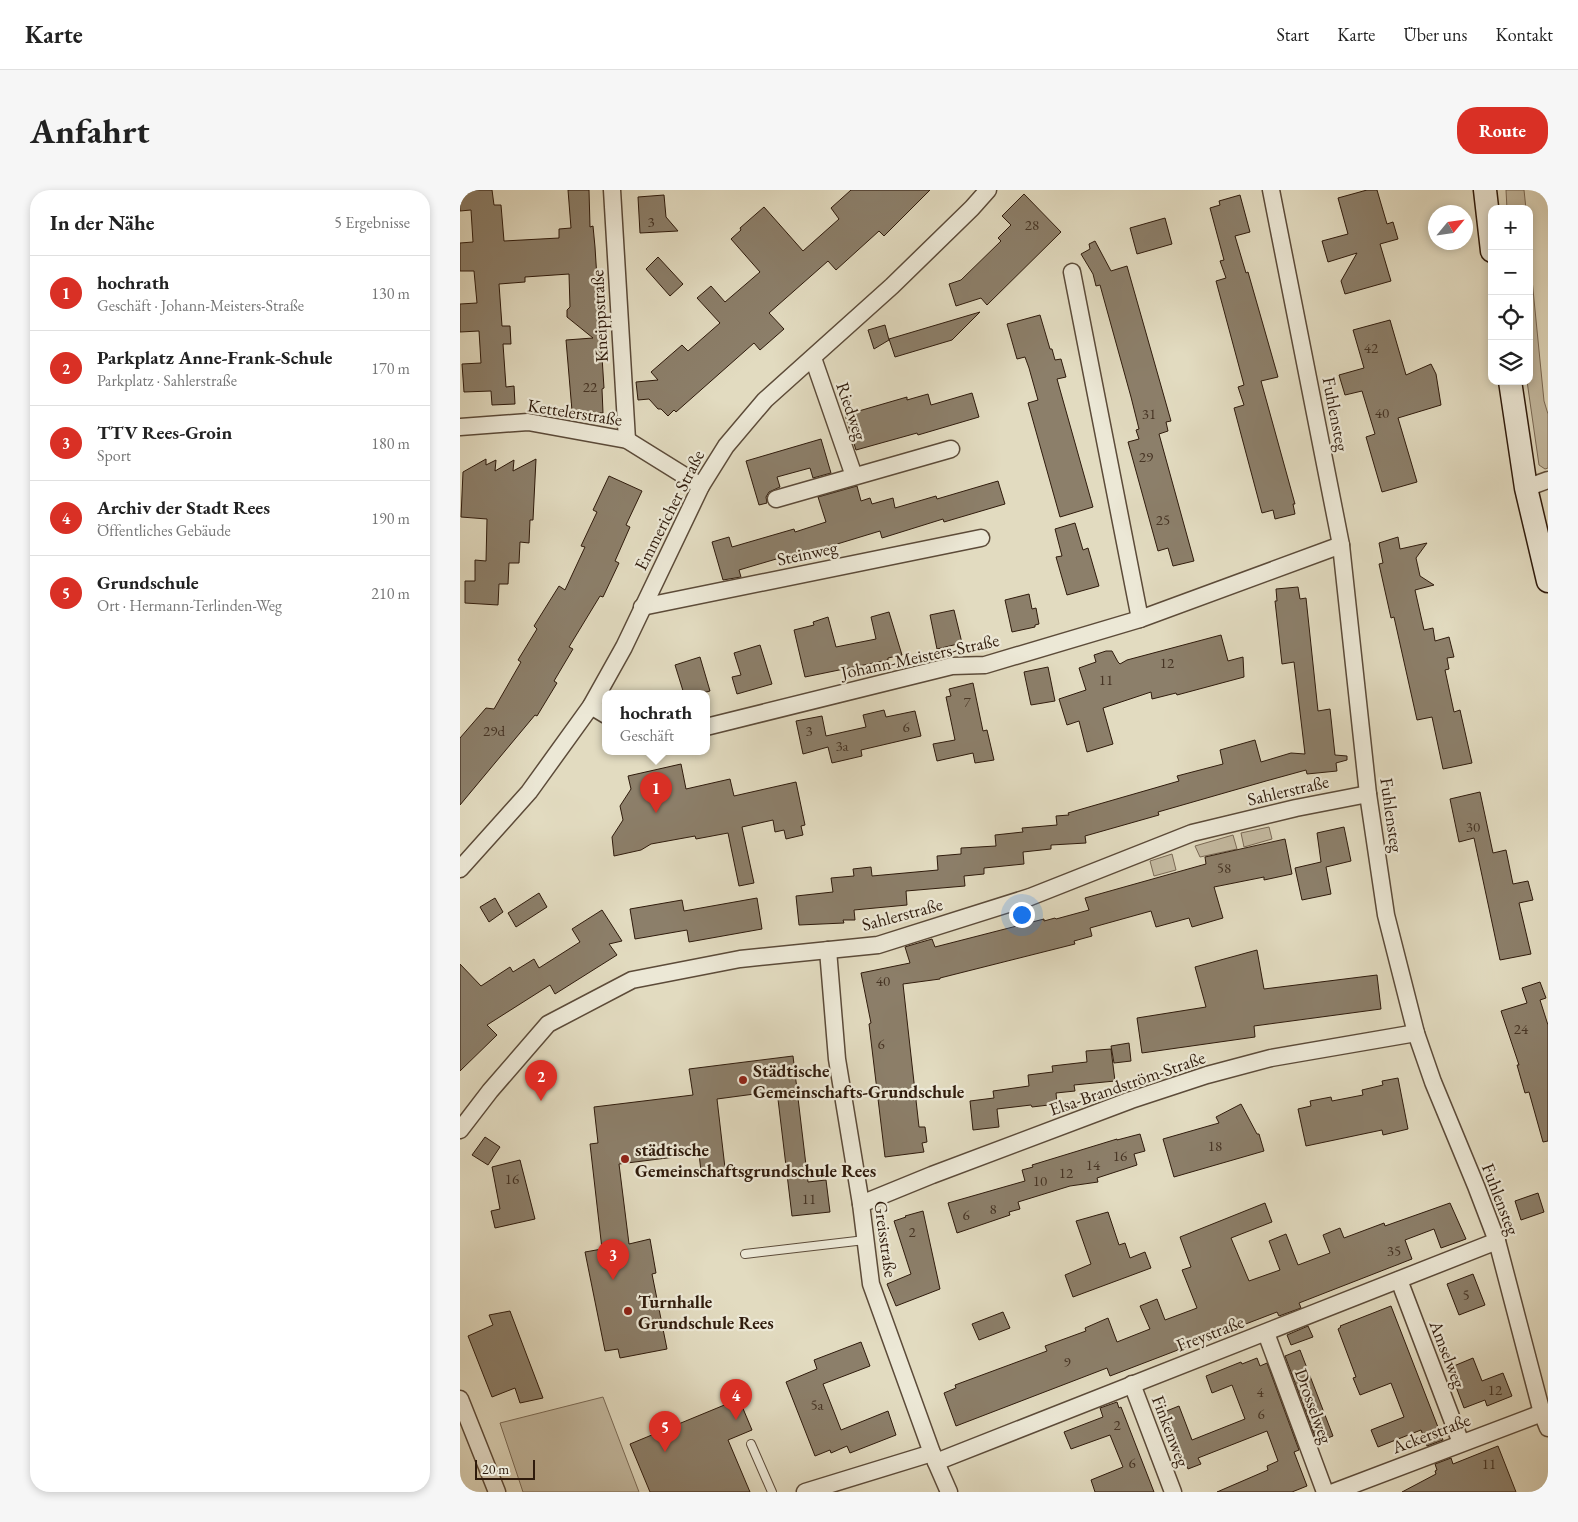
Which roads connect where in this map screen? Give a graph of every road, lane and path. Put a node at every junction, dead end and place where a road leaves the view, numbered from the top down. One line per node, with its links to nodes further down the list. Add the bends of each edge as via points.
1 (612, 190): 10 (street, Kneippstraße)
2 (988, 190): 7 (street, Emmericher Straße, via 892,286)
3 (1271, 190): 18 (street, Fuhlensteg)
4 (1485, 190): 5 (main road)
5 (1492, 250)
6 (1072, 272): 21 (street)
7 (813, 358): 12 (street, Riedweg); 14 (street, Emmericher Straße, via 765,400 726,446)
8 (1511, 385): 15 (main road)
9 (460, 427): 10 (street, Kettelerstraße, via 528,422)
10 (627, 440): 14 (street, Kettelerstraße)
11 (951, 448): 12 (street)
12 (854, 476): 16 (street)
13 (1548, 480): 15 (street)
14 (701, 486): 20 (street, Emmericher Straße)
15 (1526, 488): 19 (main road)
16 (776, 499)
17 (981, 538): 20 (street, Steinweg)
18 (1341, 545): 21 (street, Johann-Meisters-Straße); 25 (street, Fuhlensteg)
19 (1548, 581)
20 (642, 608): 22 (street, Emmericher Straße)
21 (1140, 619): 24 (street, Johann-Meisters-Straße, via 985,665 952,666)
22 (591, 706): 23 (street); 26 (street, Emmericher Straße, via 529,792)
23 (602, 713)
24 (710, 726)
25 (1368, 794): 27 (street, Sahlerstraße, via 1192,833 1030,897 878,945); 28 (street, Fuhlensteg, via 1386,915)
26 (460, 869)
27 (828, 950): 29 (street, Sahlerstraße, via 740,960 632,980 548,1024); 30 (street, Greisstraße, via 837,1059)
28 (1416, 1033): 30 (street, Elsa-Brandström-Straße, via 1271,1058 1207,1075 1121,1103); 32 (street, Fuhlensteg)
29 (460, 1130)
30 (861, 1204): 31 (street, Greisstraße)
31 (865, 1240): 33 (lane); 42 (street, Greisstraße, via 871,1284)
32 (1497, 1241): 34 (street, Freystraße); 38 (street, Fuhlensteg)
33 (745, 1254)
34 (1399, 1280): 35 (street, Freystraße); 40 (street, Amselweg)
35 (1266, 1333): 36 (street, Freystraße); 48 (street, Drosselweg)
36 (1132, 1384): 42 (street, Freystraße); 47 (street, Finkenweg)
37 (460, 1399): 43 (street)
38 (1542, 1413): 39 (street, Fuhlensteg); 40 (street, Ackerstraße)
39 (1548, 1428)
40 (1461, 1443): 49 (street, Ackerstraße)
41 (751, 1444): 44 (lane)
42 (934, 1458): 45 (street, Freystraße); 46 (street, Greisstraße)
43 (497, 1492)
44 (772, 1492)
45 (805, 1492)
46 (948, 1492)
47 (1173, 1492)
48 (1325, 1492)
49 (1334, 1492)

